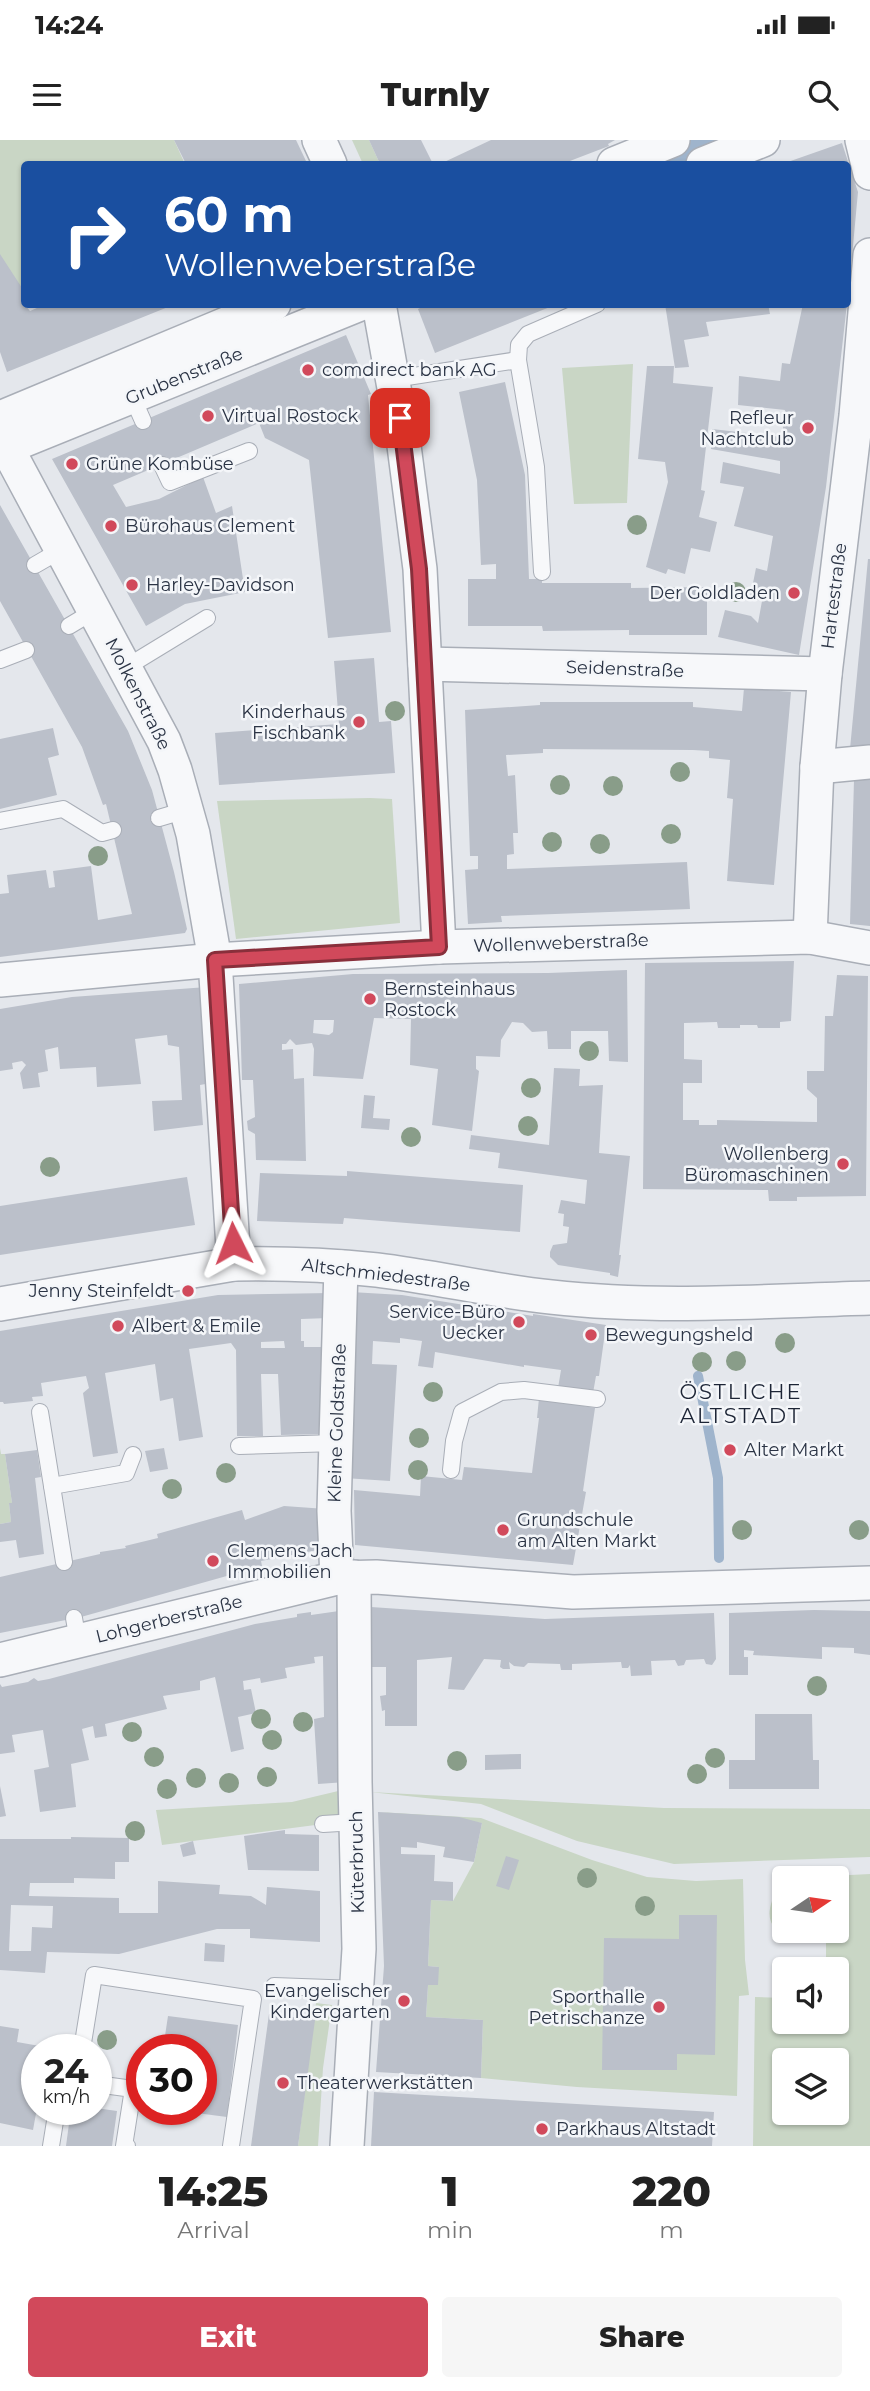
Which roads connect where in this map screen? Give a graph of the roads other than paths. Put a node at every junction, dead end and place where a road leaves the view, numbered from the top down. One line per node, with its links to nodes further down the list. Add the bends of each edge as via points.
1 (319, 140): 6 (street)
2 (673, 140): 5 (street)
3 (763, 140): 7 (street)
4 (862, 140): 8 (street)
5 (618, 157)
6 (329, 161)
7 (710, 161)
8 (870, 173)
9 (870, 255): 25 (street, Hartestraße)
10 (266, 308): 16 (street, Grubenstraße)
11 (352, 308): 16 (street, Grubenstraße, via 137,409)
12 (380, 308): 15 (street)
13 (588, 308): 14 (lane, via 528,334 519,345)
14 (518, 360): 15 (lane); 19 (lane, via 536,467)
15 (394, 379): 23 (street, via 419,569)
16 (2, 437): 24 (street, Molkenstraße, via 48,558 82,619)
17 (249, 451): 18 (lane, via 170,482)
18 (162, 465)
19 (542, 572)
20 (207, 618): 24 (lane)
21 (26, 650): 22 (lane)
22 (0, 660)
23 (425, 664): 25 (street, Seidenstraße); 31 (street)
24 (125, 668): 33 (street, Molkenstraße, via 175,770 173,814 193,834)
25 (825, 674): 27 (street, Hartestraße)
26 (870, 762): 27 (street)
27 (817, 767): 30 (street, Hartestraße)
28 (0, 821): 29 (lane, via 63,809 102,833)
29 (113, 830)
30 (810, 937): 31 (street, Wollenweberstraße); 32 (street, Wollenweberstraße)
31 (439, 947): 33 (street, Wollenweberstraße)
32 (870, 948)
33 (215, 960): 34 (street, Wollenweberstraße); 35 (street, Molkenstraße)
34 (0, 979)
35 (234, 1264): 36 (street, Altschmiedestraße); 38 (street, Altschmiedestraße)
36 (341, 1267): 37 (street, Altschmiedestraße, via 377,1270 549,1307); 41 (street, Kleine Goldstraße)
37 (870, 1297)
38 (0, 1304)
39 (597, 1399): 44 (lane, via 524,1390 501,1392 462,1412)
40 (40, 1412): 45 (lane)
41 (336, 1443): 42 (lane); 47 (street, Kleine Goldstraße, via 334,1548)
42 (239, 1446)
43 (133, 1455): 45 (lane, via 126,1473)
44 (451, 1470)
45 (52, 1486): 46 (lane)
46 (64, 1562)
47 (346, 1577): 48 (street, via 573,1592); 49 (street, Lohgerberstraße, via 76,1630); 51 (street, Küterbruch, via 340,1823 359,1948)
48 (870, 1583)
49 (0, 1660)
50 (274, 1986): 51 (lane)
51 (356, 1989): 58 (street, Küterbruch)
52 (84, 2034): 57 (lane, via 94,1975 253,1999)
53 (112, 2086): 56 (lane, via 132,2089)
54 (54, 2125): 55 (lane)
55 (51, 2146)
56 (127, 2146)
57 (230, 2146)
58 (347, 2146)

